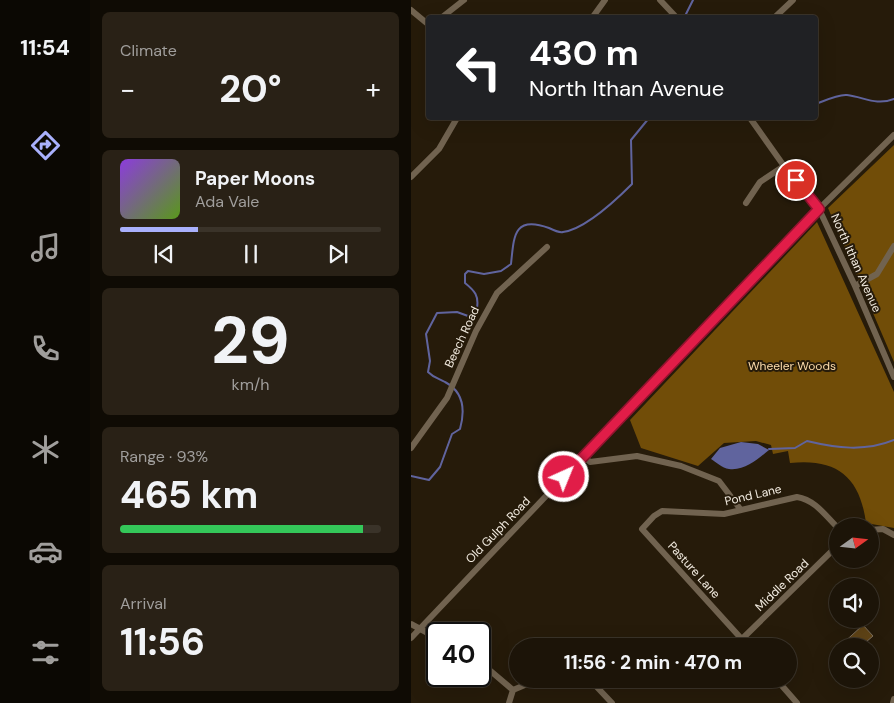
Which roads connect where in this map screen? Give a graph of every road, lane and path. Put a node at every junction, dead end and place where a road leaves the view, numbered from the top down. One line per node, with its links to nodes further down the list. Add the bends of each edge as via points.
1 (464, 0): 6 (street)
2 (605, 0): 7 (street)
3 (661, 0): 8 (street)
4 (793, 0): 9 (street)
5 (411, 10): 10 (street)
6 (445, 15)
7 (594, 15)
8 (674, 15)
9 (777, 15)
10 (426, 22)
11 (456, 120): 15 (street, via 439,149)
12 (751, 120): 14 (street, North Ithan Avenue)
13 (894, 135): 17 (street, Old Gulph Road)
14 (784, 166): 16 (street, via 760,182); 17 (street, North Ithan Avenue)
15 (411, 177)
16 (746, 203)
17 (819, 209): 20 (street, North Ithan Avenue); 23 (street, Old Gulph Road)
18 (894, 246): 20 (street, via 877,274)
19 (547, 247): 22 (street, Beech Road, via 497,292 447,398)
20 (855, 286): 21 (street, North Ithan Avenue)
21 (894, 377)
22 (411, 448)
23 (584, 457): 24 (street, via 590,462 637,456 681,466 719,480); 31 (street, Old Gulph Road)
24 (741, 510): 25 (street, Pond Lane, via 724,514); 26 (street, Pond Lane, via 797,497 816,505)
25 (662, 511): 34 (street, Pasture Lane, via 642,529)
26 (829, 519)
27 (879, 530): 28 (street)
28 (894, 535)
29 (829, 554): 35 (street, Middle Road)
30 (411, 624): 31 (street)
31 (420, 628): 32 (street); 33 (street, Old Gulph Road)
32 (426, 632)
33 (411, 638)
34 (740, 638)
35 (742, 638)
36 (491, 671): 40 (street)
37 (518, 688): 40 (street)
38 (598, 688): 43 (street)
39 (784, 688): 44 (street)
40 (513, 690): 42 (street)
41 (894, 699): 45 (street)
42 (509, 703)
43 (612, 703)
44 (797, 703)
45 (893, 703)

